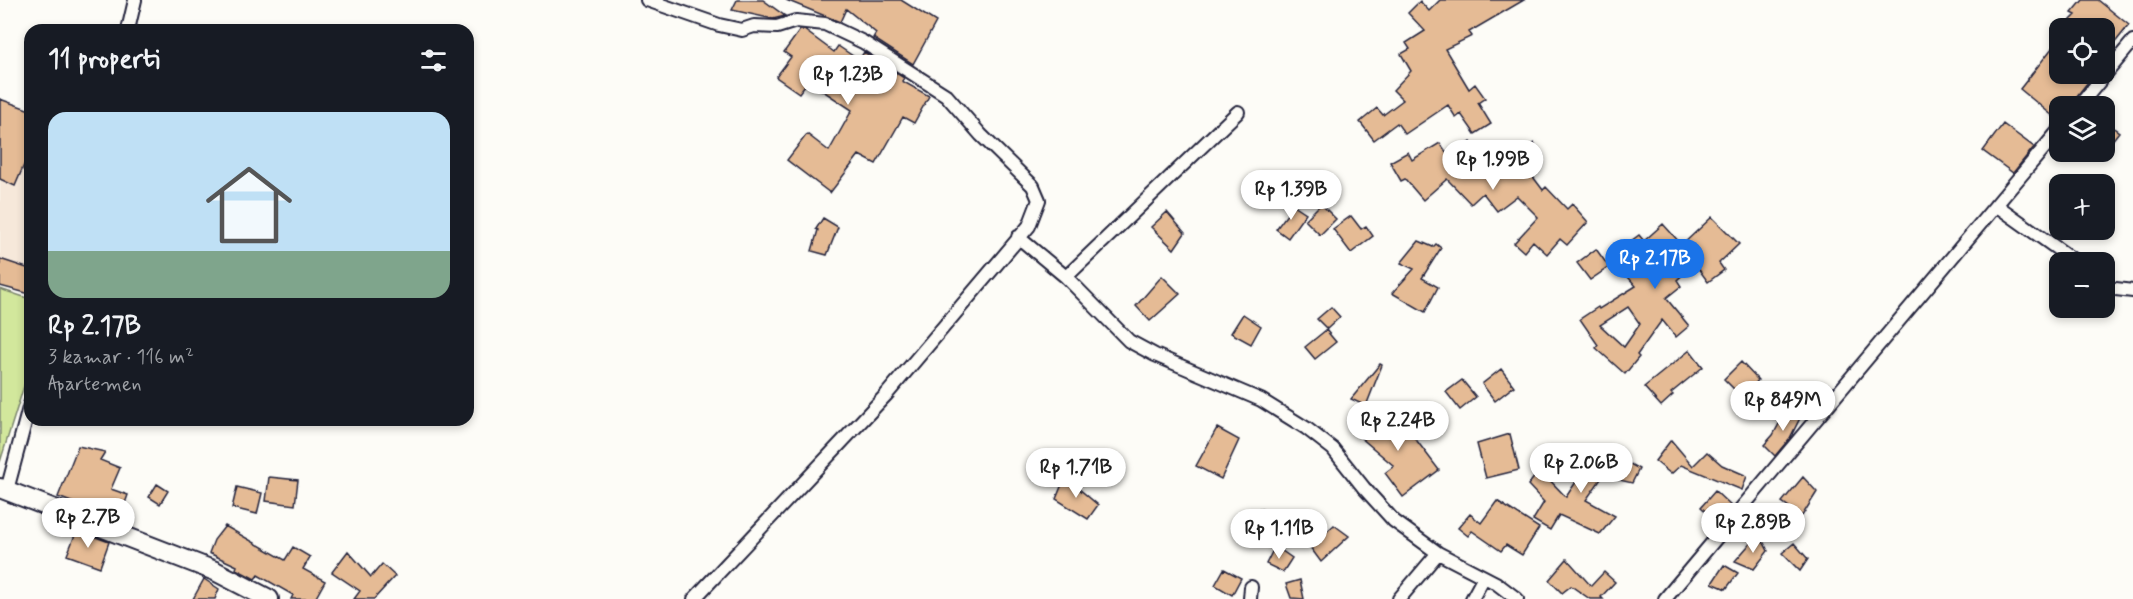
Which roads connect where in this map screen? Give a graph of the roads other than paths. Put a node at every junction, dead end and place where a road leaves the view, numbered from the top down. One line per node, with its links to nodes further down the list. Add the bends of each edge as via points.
1 (135, 0): 3 (street)
2 (647, 0): 9 (street, via 719,26 742,30 796,21 825,24 863,42 946,96 1033,186 1039,200 1029,226)
3 (129, 24)
4 (2133, 41): 5 (street)
5 (2087, 96)
6 (1238, 112): 11 (street)
7 (2049, 142): 8 (street)
8 (1996, 205): 10 (street); 23 (street)
9 (1018, 237): 11 (street); 19 (street, via 886,395)
10 (2062, 252)
11 (1066, 277): 16 (street, via 1140,348 1260,399 1306,428 1333,449 1395,521)
12 (2115, 289): 13 (street)
13 (2133, 291)
14 (24, 423): 15 (street)
15 (3, 489): 18 (main road, via 215,571)
16 (1438, 553): 17 (street); 20 (street)
17 (1484, 576): 21 (street); 22 (street)
18 (269, 599)
19 (694, 599)
20 (1399, 599)
21 (1472, 599)
22 (1517, 599)
23 (1665, 599)

